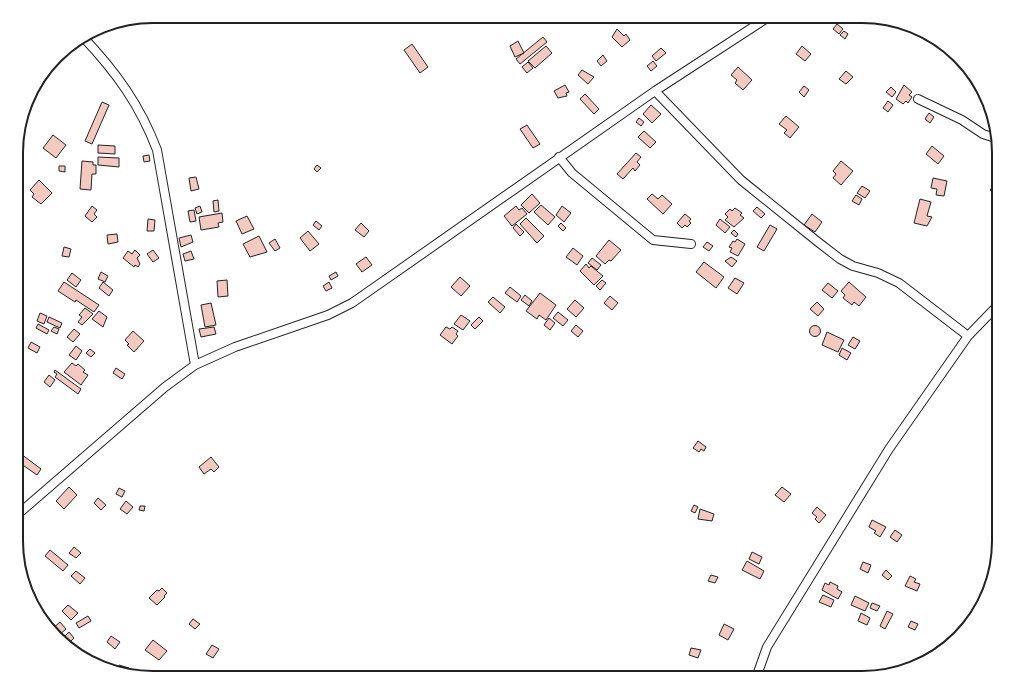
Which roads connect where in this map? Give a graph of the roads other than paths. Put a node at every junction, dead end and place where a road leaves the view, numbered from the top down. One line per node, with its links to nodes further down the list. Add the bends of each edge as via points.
1 (759, 23): 3 (street)
2 (87, 41): 10 (street, via 122,82 146,122 157,150)
3 (655, 90): 6 (street); 9 (street, via 741,180 818,242 853,266 878,273 899,283)
4 (918, 99): 5 (street)
5 (991, 137)
6 (559, 157): 7 (street, via 572,173 653,240); 10 (street, via 352,303 328,315 235,347)
7 (691, 244)
8 (992, 311): 9 (street)
9 (968, 336): 12 (street, via 869,482 767,647)
10 (195, 365): 11 (street, via 165,387)
11 (23, 510)
12 (758, 671)

